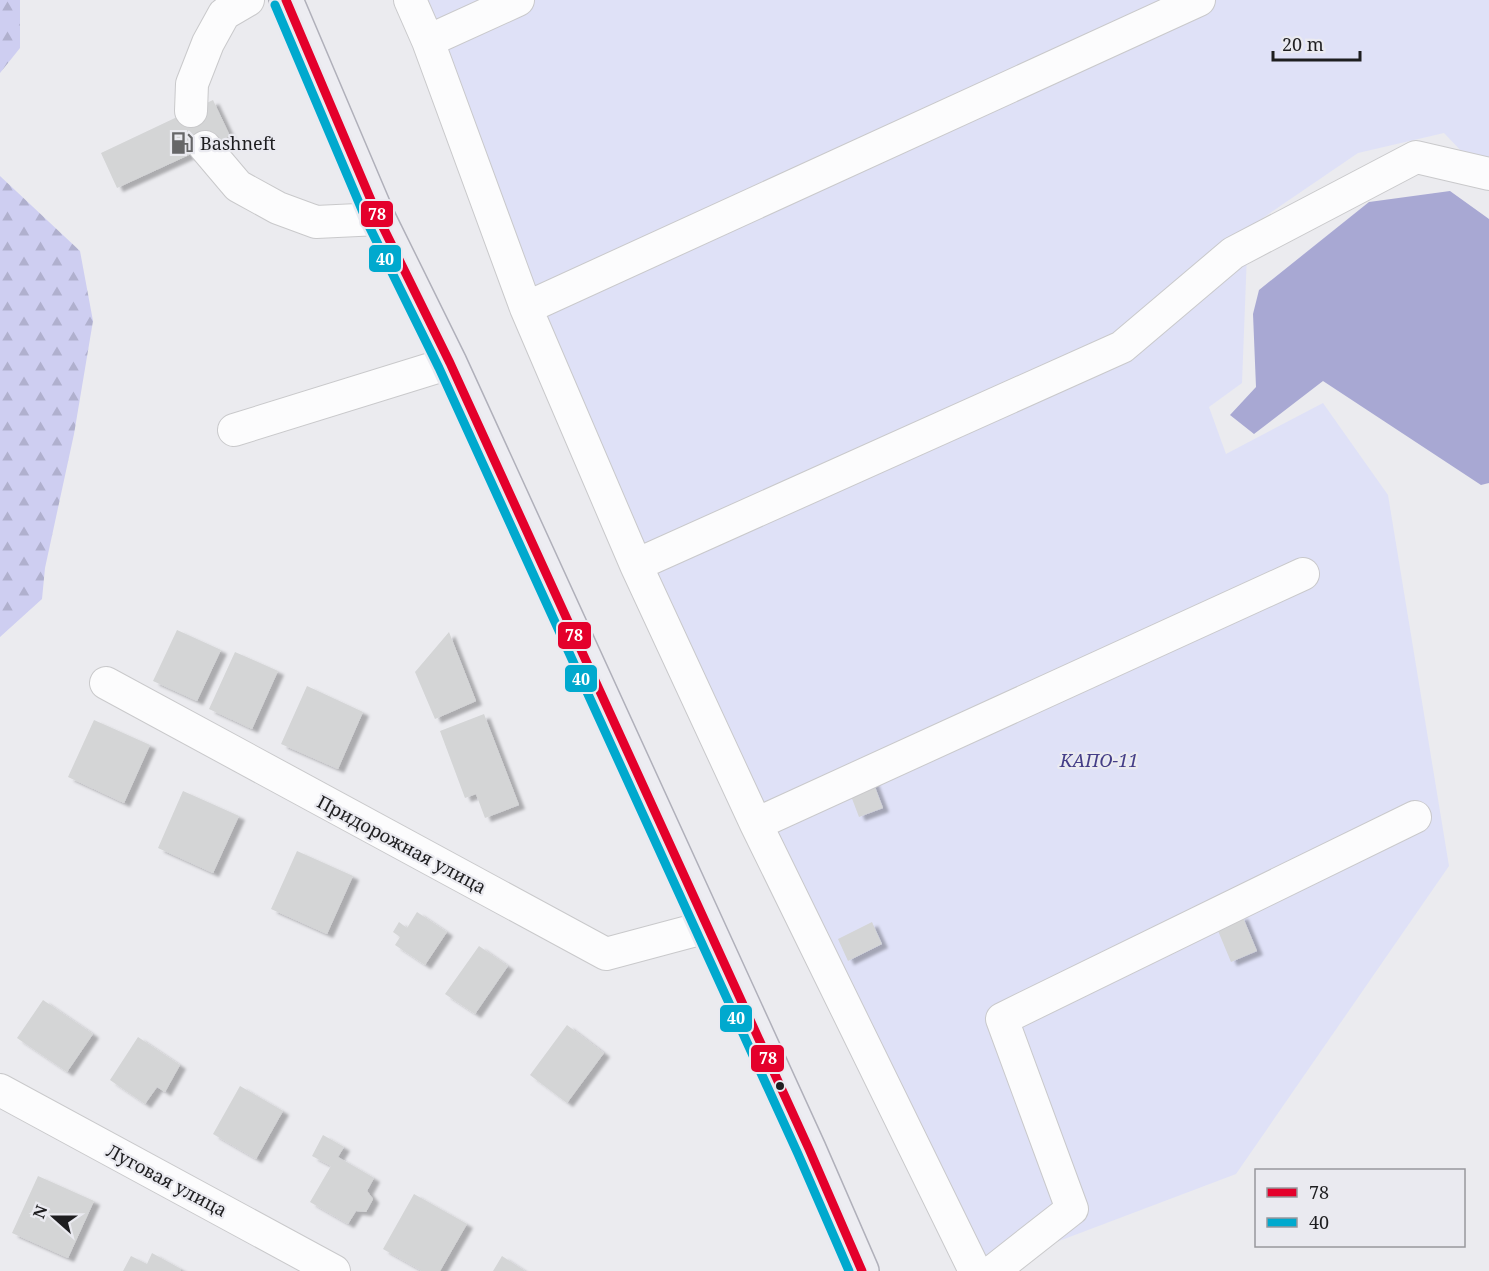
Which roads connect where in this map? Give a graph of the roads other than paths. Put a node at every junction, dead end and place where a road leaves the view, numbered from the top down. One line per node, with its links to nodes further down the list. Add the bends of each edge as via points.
1 (248, 0): 7 (street, via 224,14 208,43 192,84)
2 (286, 0): 10 (main road)
3 (410, 0): 6 (street)
4 (518, 0): 6 (street)
5 (1199, 0): 11 (street)
6 (428, 41): 11 (street)
7 (191, 111)
8 (205, 147): 10 (street, via 238,186 278,208 316,222)
9 (1489, 174): 14 (street, via 1416,157 1233,253 1122,346)
10 (379, 219): 12 (main road)
11 (526, 309): 14 (street)
12 (450, 363): 13 (street); 19 (main road)
13 (234, 430)
14 (636, 565): 18 (street)
15 (1303, 574): 18 (street)
16 (106, 683): 19 (street, Придорожная улица, via 606,954)
17 (1414, 817): 24 (street, via 1002,1019 1072,1209)
18 (756, 824): 23 (street)
19 (707, 927): 22 (main road)
20 (0, 1090): 21 (street, Луговая улица)
21 (334, 1271)
22 (862, 1271)
23 (975, 1271)
24 (993, 1271)

